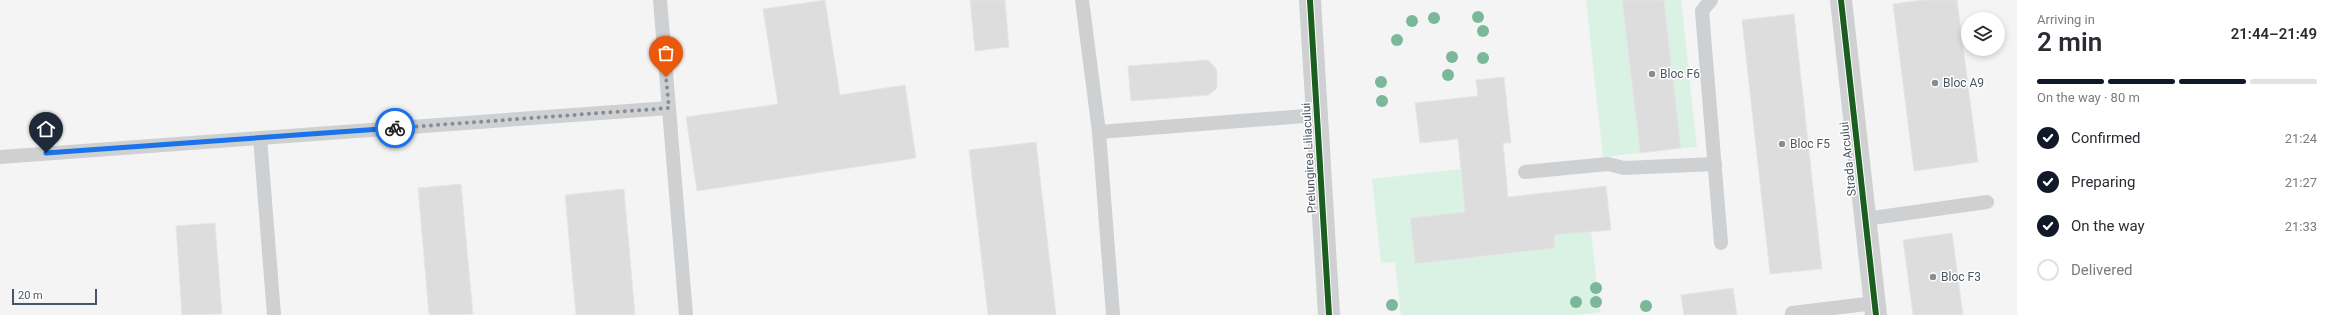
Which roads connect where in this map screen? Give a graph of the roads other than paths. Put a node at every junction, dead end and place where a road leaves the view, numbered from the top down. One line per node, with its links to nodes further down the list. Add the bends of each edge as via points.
1 (660, 0): 6 (lane)
2 (1082, 0): 8 (lane)
3 (1310, 0): 7 (street, Prelungirea Liliacului)
4 (1711, 0): 11 (lane, via 1702,11)
5 (1841, 0): 14 (street, Strada Arcului)
6 (669, 108): 9 (lane); 19 (lane)
7 (1317, 115): 8 (lane); 21 (street, Prelungirea Liliacului)
8 (1099, 132): 20 (lane)
9 (260, 138): 10 (lane); 18 (lane)
10 (0, 156)
11 (1715, 164): 12 (lane, via 1624,168 1608,164); 15 (lane)
12 (1525, 172)
13 (1987, 202): 14 (lane)
14 (1865, 219): 16 (street, Strada Arcului)
15 (1721, 243)
16 (1875, 309): 17 (lane)
17 (1792, 313)
18 (274, 315)
19 (686, 315)
20 (1113, 315)
21 (1329, 315)

